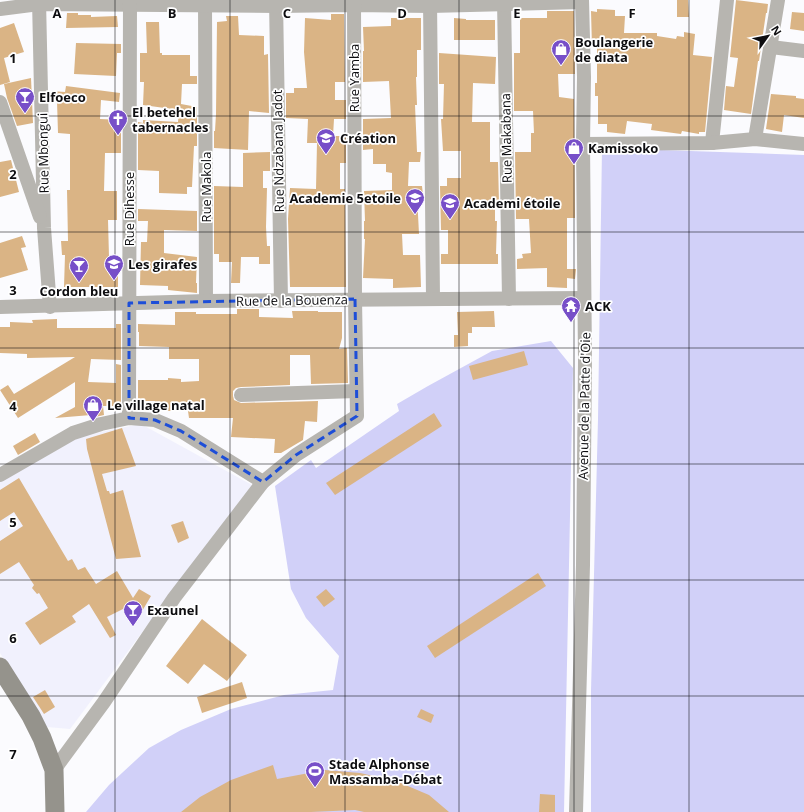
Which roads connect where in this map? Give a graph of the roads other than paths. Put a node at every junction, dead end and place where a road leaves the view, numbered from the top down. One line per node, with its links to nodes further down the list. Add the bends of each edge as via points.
1 (727, 0): 16 (street)
2 (778, 0): 12 (street)
3 (582, 1): 7 (street); 17 (street, Avenue de la Patte d'Oie)
4 (39, 2): 5 (street); 11 (street); 19 (street, Rue Mbongui)
5 (130, 2): 8 (street); 26 (street, Rue Dihesse)
6 (354, 2): 9 (street); 10 (street); 22 (street, Rue Yamba)
7 (504, 2): 10 (street); 23 (street, Rue Makabana)
8 (205, 3): 9 (street); 24 (street, Rue Makola)
9 (276, 3): 25 (street, Rue Ndzabana Jadot)
10 (430, 3): 20 (street)
11 (0, 9)
12 (771, 47): 13 (street); 15 (street)
13 (804, 51)
14 (0, 102): 19 (street)
15 (754, 139): 16 (street); 18 (street)
16 (712, 143): 17 (street)
17 (583, 144): 21 (street, Avenue de la Patte d'Oie)
18 (804, 144)
19 (44, 228): 27 (street, Rue Mbongui)
20 (433, 298): 22 (street, Rue de la Bouenza); 23 (street, Rue de la Bouenza)
21 (584, 298): 23 (street, Rue de la Bouenza); 37 (street, Avenue de la Patte d'Oie, via 586,361 583,564)
22 (355, 299): 25 (street, Rue de la Bouenza); 29 (street, Rue Yamba)
23 (509, 299)
24 (206, 301): 25 (street, Rue de la Bouenza); 26 (street, Rue de la Bouenza)
25 (281, 301)
26 (129, 303): 27 (street, Rue de la Bouenza); 31 (street, Rue Dihesse)
27 (50, 307): 28 (street, Rue de la Bouenza)
28 (0, 308)
29 (356, 391): 30 (street); 33 (street, Rue Yamba, via 357,416 296,455)
30 (241, 395)
31 (129, 418): 32 (street, via 73,433); 33 (street, via 155,420 181,431)
32 (0, 475)
33 (263, 482): 35 (street, via 174,598 104,702)
34 (0, 667): 35 (street, via 31,716)
35 (54, 770): 36 (street)
36 (56, 812)
37 (576, 812)

